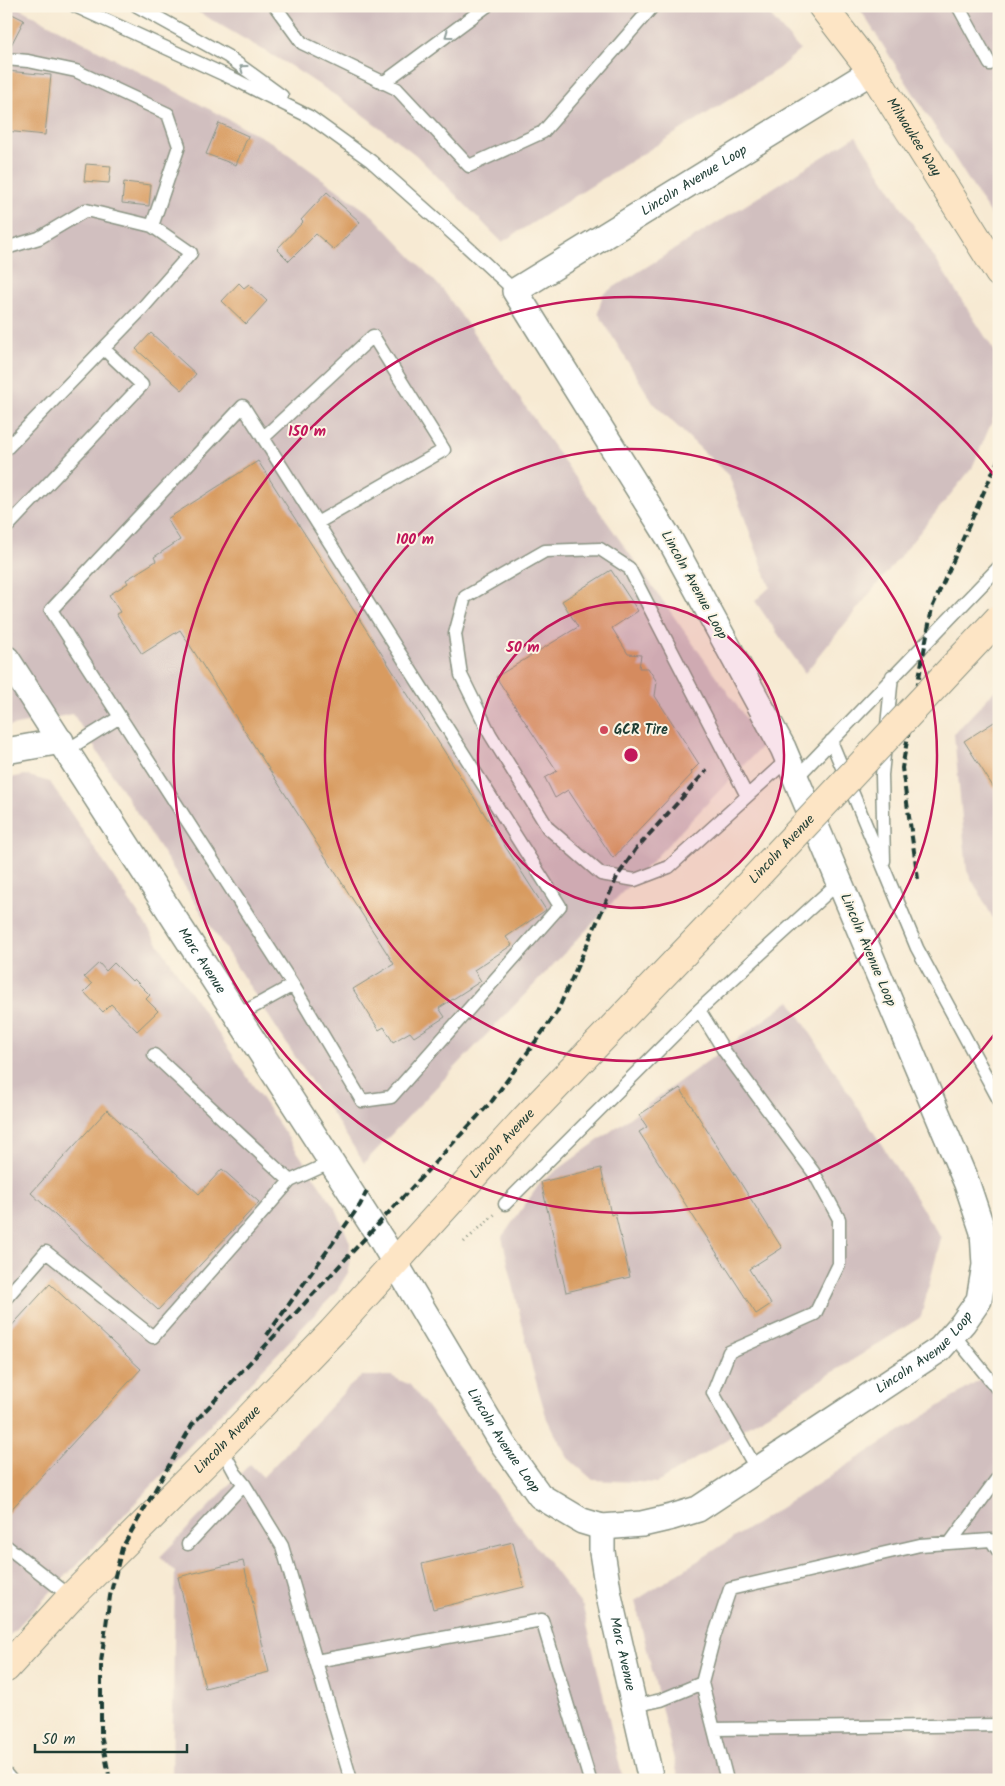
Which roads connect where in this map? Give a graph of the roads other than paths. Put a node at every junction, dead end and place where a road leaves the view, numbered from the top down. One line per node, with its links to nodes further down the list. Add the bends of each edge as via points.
1 (75, 6): 12 (lane)
2 (138, 6): 12 (lane, one-way to 2, via 227,56)
3 (275, 6): 11 (lane, via 302,43)
4 (487, 6): 11 (lane, one-way to 11)
5 (653, 6): 11 (lane, via 542,132 469,166 397,89)
6 (822, 6): 10 (street, Milwaukee Way)
7 (958, 6): 9 (lane)
8 (6, 59): 13 (lane, via 76,71 168,114 179,146)
9 (990, 64)
10 (872, 71): 15 (street, Milwaukee Way); 16 (street, Lincoln Avenue Loop)
11 (383, 82)
12 (310, 117): 16 (lane, via 371,161)
13 (152, 226): 14 (lane, via 86,210 40,238); 17 (lane, via 191,253)
14 (6, 248)
15 (999, 273)
16 (514, 292): 30 (street, Lincoln Avenue Loop, via 669,538)
17 (104, 349): 19 (lane); 21 (lane, via 142,385)
18 (263, 438): 20 (lane); 20 (lane, via 373,336 444,450); 26 (lane, via 243,406 51,610)
19 (6, 449)
20 (317, 524): 34 (lane, via 560,906 391,1096 362,1101)
21 (6, 528)
22 (999, 566): 25 (lane)
23 (999, 618): 42 (street, Lincoln Avenue, bridge, via 524,1120)
24 (7, 657): 28 (street, Marc Avenue)
25 (892, 676): 27 (lane); 32 (lane, via 882,774)
26 (120, 717): 28 (lane); 34 (lane)
27 (831, 740): 30 (lane); 32 (lane)
28 (64, 746): 29 (street); 36 (street, Marc Avenue)
29 (6, 751)
30 (792, 768): 31 (lane); 33 (street, Lincoln Avenue Loop)
31 (747, 796): 31 (lane, via 669,867 635,880 601,874 548,828 486,725 461,675 455,634 465,597 545,551 600,549 629,568)
32 (884, 869): 38 (lane, via 917,948)
33 (839, 882): 35 (lane); 44 (street, Lincoln Avenue Loop, via 967,1184 983,1232 986,1265 980,1300)
34 (294, 985): 36 (lane)
35 (699, 1010): 41 (lane); 47 (lane, via 724,1052 814,1173 839,1219 839,1264 815,1314 729,1352 712,1393)
36 (237, 1016): 39 (street, Marc Avenue)
37 (154, 1055): 40 (lane)
38 (999, 1100)
39 (332, 1162): 40 (lane); 42 (street, Marc Avenue)
40 (290, 1182): 43 (lane, via 153,1337 46,1252)
41 (505, 1204)
42 (395, 1262): 46 (street, Lincoln Avenue); 50 (street, Lincoln Avenue Loop, via 503,1444 540,1496 582,1521)
43 (6, 1298)
44 (953, 1334): 45 (lane); 47 (street, Lincoln Avenue Loop, via 940,1349)
45 (999, 1391)
46 (221, 1447): 49 (lane); 55 (street, Lincoln Avenue)
47 (757, 1470): 50 (street, Lincoln Avenue Loop, via 698,1509 642,1524)
48 (999, 1476): 51 (lane)
49 (244, 1484): 52 (lane); 56 (lane, via 282,1546)
50 (602, 1527): 59 (street, Marc Avenue, via 602,1552 609,1596)
51 (950, 1543): 54 (lane, via 991,1540); 58 (lane, via 920,1545 730,1589)
52 (188, 1544)
53 (6, 1546): 55 (lane)
54 (999, 1552)
55 (71, 1597): 57 (street, Lincoln Avenue)
56 (316, 1661): 64 (lane); 65 (lane, via 542,1620)
57 (6, 1668)
58 (702, 1682): 59 (lane, via 661,1700); 61 (lane)
59 (634, 1706): 66 (street, Marc Avenue)
60 (999, 1725): 61 (lane)
61 (714, 1729): 67 (lane)
62 (6, 1774): 63 (lane)
63 (11, 1780)
64 (351, 1780)
65 (590, 1780)
66 (651, 1780)
67 (727, 1780)

